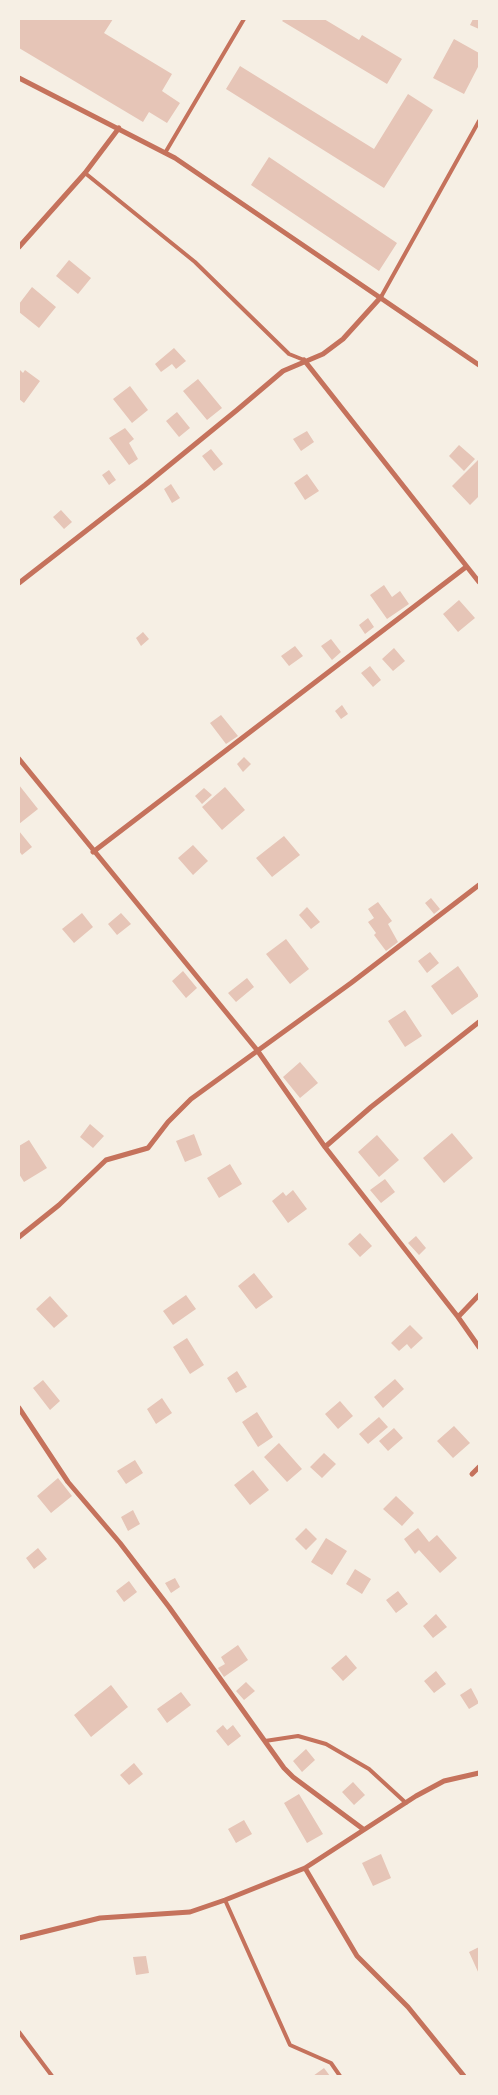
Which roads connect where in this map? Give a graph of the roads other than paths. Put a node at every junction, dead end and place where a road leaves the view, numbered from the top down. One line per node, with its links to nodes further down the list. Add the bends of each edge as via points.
1 (244, 19): 5 (lane)
2 (19, 78): 4 (street)
3 (479, 121): 8 (lane)
4 (119, 128): 5 (street); 6 (street)
5 (165, 153): 8 (street)
6 (85, 173): 7 (street); 9 (lane, via 195,262 290,354)
7 (19, 247)
8 (381, 296): 9 (street, via 343,339 323,354); 10 (street)
9 (304, 360): 11 (street); 13 (street, via 283,371)
10 (479, 365)
11 (466, 567): 12 (street); 15 (street)
12 (479, 582)
13 (19, 583)
14 (19, 759): 15 (street)
15 (93, 852): 18 (street)
16 (479, 885): 18 (street, via 351,984)
17 (479, 1022): 19 (street)
18 (257, 1050): 19 (street); 20 (street, via 191,1099 148,1148 106,1160 59,1205)
19 (325, 1147): 22 (street)
20 (19, 1236)
21 (479, 1295): 22 (street)
22 (458, 1317): 23 (street)
23 (479, 1347)
24 (19, 1408): 27 (street, via 68,1482 169,1607)
25 (479, 1467): 26 (street)
26 (472, 1474)
27 (265, 1741): 29 (lane, via 298,1736 326,1744 369,1769); 30 (street, via 294,1777)
28 (479, 1773): 29 (street, via 444,1782)
29 (406, 1803): 30 (street)
30 (364, 1829): 31 (street)
31 (305, 1868): 32 (street); 37 (street, via 356,1956 408,2007)
32 (225, 1900): 33 (street, via 190,1912 100,1918); 36 (lane, via 290,2045 331,2063)
33 (19, 1938)
34 (19, 2032): 35 (lane)
35 (52, 2076)
36 (340, 2076)
37 (464, 2076)

